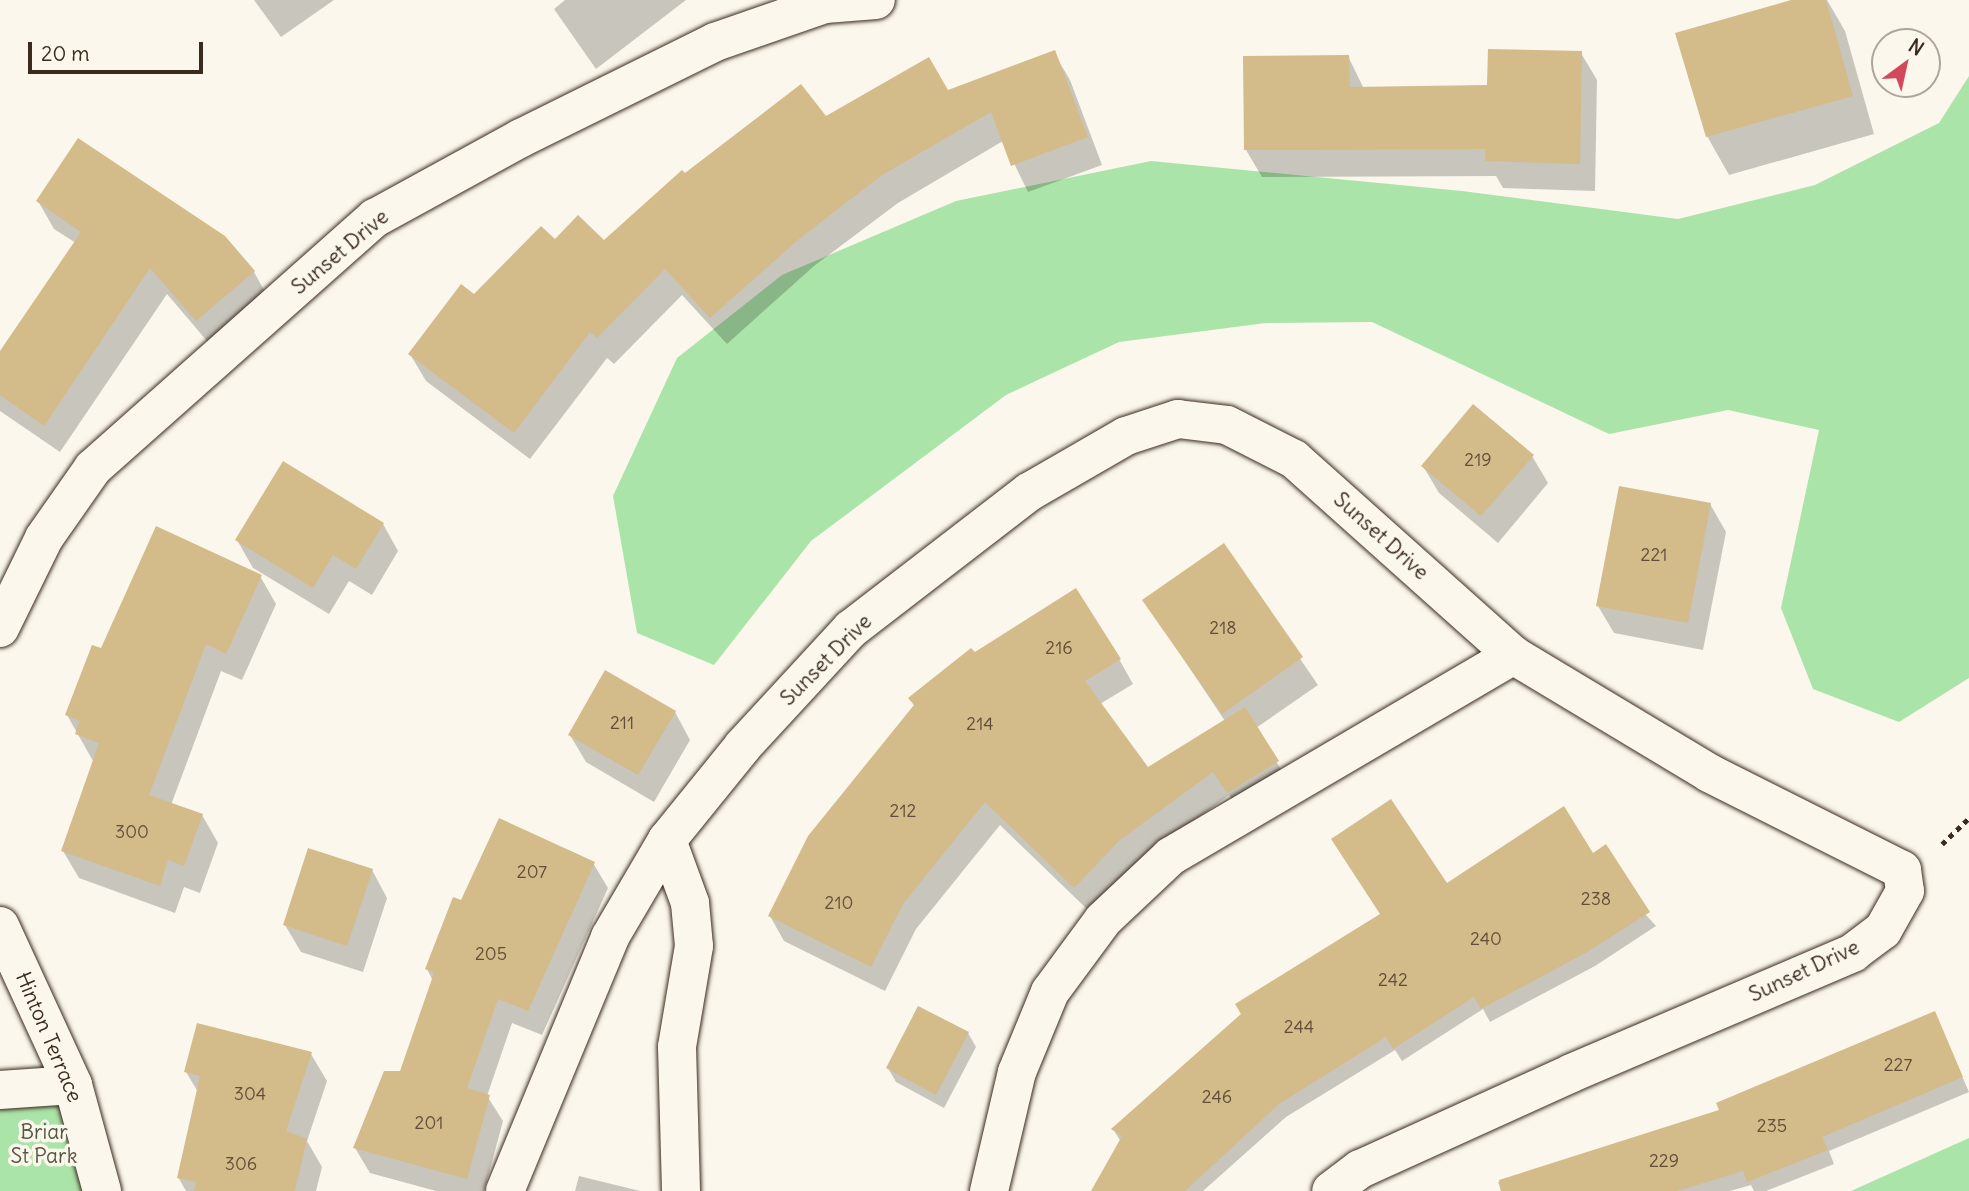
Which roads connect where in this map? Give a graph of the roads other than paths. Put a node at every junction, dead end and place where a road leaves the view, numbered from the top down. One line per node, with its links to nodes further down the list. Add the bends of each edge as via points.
1 (876, 0): 2 (street, Sunset Drive, via 825,4 715,42 521,138 375,218 93,468 44,538)
2 (0, 628)
3 (1513, 655): 4 (street, Sunset Drive, via 1294,458 1227,425 1178,419 1126,436 1029,492 851,629 743,746); 11 (street, via 1171,856 1102,920 1050,992 1017,1072); 12 (street, Sunset Drive, via 1709,773 1902,870 1905,891 1883,930 1853,953 1434,1135 1360,1169)
4 (667, 840): 9 (street, Sunset Drive, via 610,937); 10 (street, via 690,902 694,946 677,1047)
5 (0, 926): 6 (street, Hinton Terrace)
6 (73, 1085): 7 (street); 8 (street, Hinton Terrace)
7 (0, 1090)
8 (102, 1191)
9 (505, 1191)
10 (681, 1191)
11 (989, 1191)
12 (1331, 1191)

